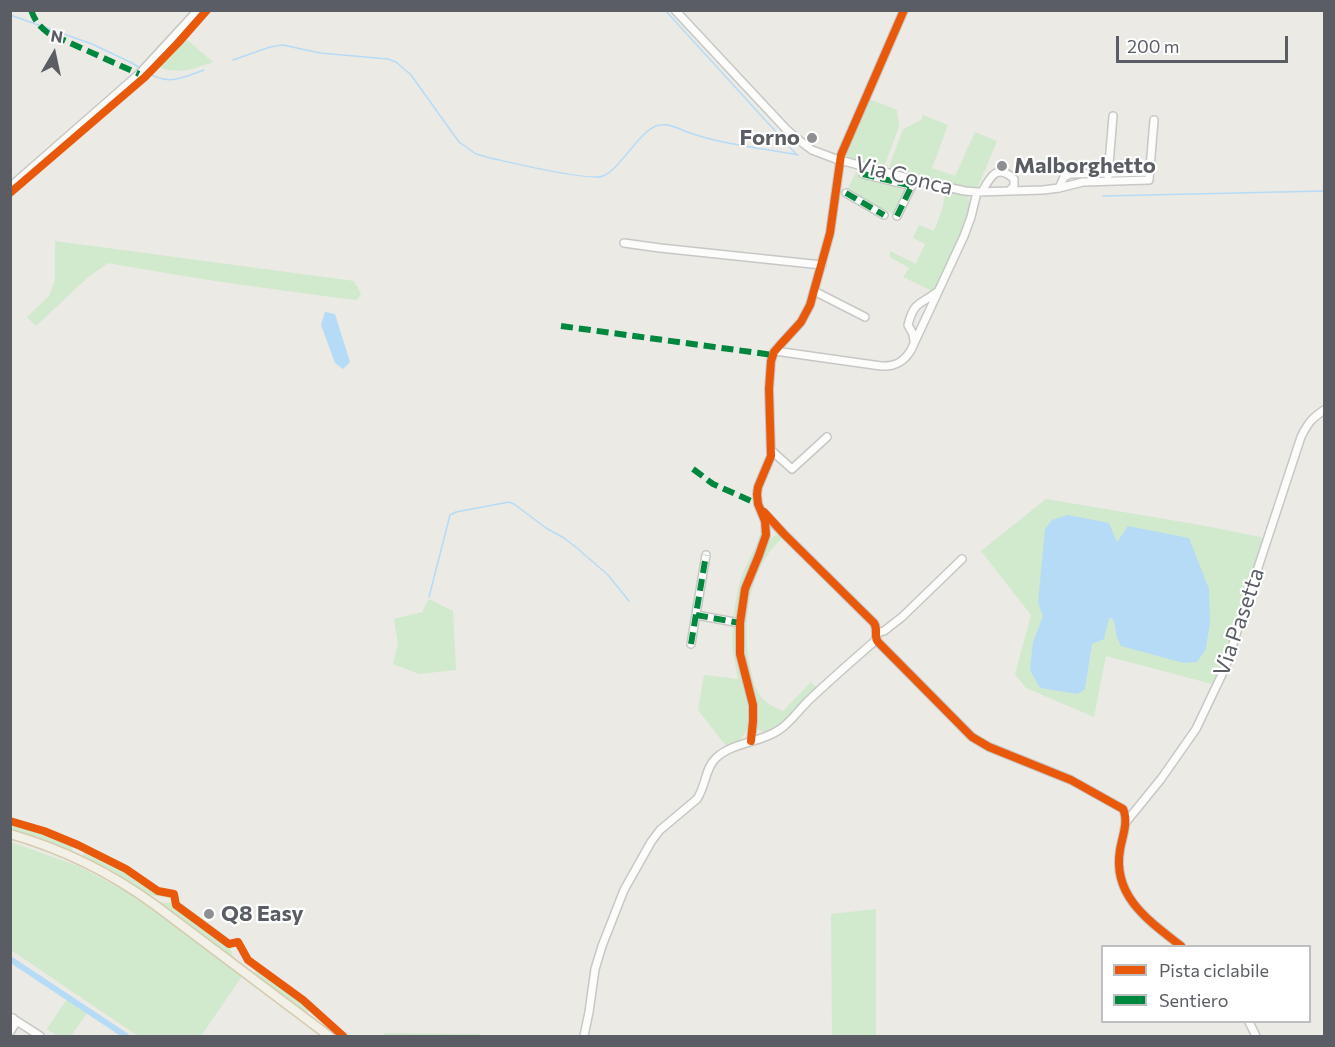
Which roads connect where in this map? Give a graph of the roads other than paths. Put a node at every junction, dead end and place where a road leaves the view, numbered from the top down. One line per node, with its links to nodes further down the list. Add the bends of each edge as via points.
1 (198, 10): 12 (street, via 140,74)
2 (675, 10): 6 (street, Via Conca, via 793,136 812,150)
3 (904, 10): 6 (street)
4 (1113, 116): 8 (street)
5 (1154, 120): 7 (street)
6 (839, 160): 11 (street, Via Conca); 20 (street)
7 (1150, 172): 8 (street); 10 (street, Via Conca, via 1149,180)
8 (1108, 173): 10 (street); 13 (street, via 1070,174)
9 (863, 174): 11 (street)
10 (1107, 182): 13 (street, Via Conca)
11 (913, 183): 15 (street, Via Conca); 18 (street)
12 (10, 187)
13 (1059, 188): 14 (street, Via Conca)
14 (1010, 190): 15 (street, Via Conca); 15 (street, via 1014,179 1000,172 990,177)
15 (980, 192): 21 (street)
16 (846, 193): 17 (street)
17 (884, 215)
18 (897, 216)
19 (624, 243): 20 (street)
20 (822, 265): 22 (street)
21 (939, 290): 24 (street); 24 (street, via 914,309 908,325)
22 (814, 291): 23 (street); 25 (street, via 801,322)
23 (865, 317)
24 (914, 344): 25 (street, via 905,358 890,367)
25 (775, 351): 28 (street, via 769,377)
26 (1324, 410): 40 (street, Via Pasetta, via 1307,424 1301,437 1225,668 1196,729)
27 (827, 437): 28 (street, via 792,469)
28 (771, 450): 29 (street, via 758,487)
29 (759, 505): 30 (street); 31 (street)
30 (776, 525): 31 (street, via 770,524); 32 (street)
31 (768, 530): 32 (street); 36 (street, via 745,589)
32 (785, 535): 37 (street, via 873,621)
33 (706, 555): 35 (street)
34 (962, 559): 37 (street)
35 (696, 615): 36 (street); 38 (street)
36 (740, 623): 39 (street, via 740,654 753,705)
37 (876, 636): 39 (street, via 783,728); 40 (street, via 977,741 1099,794 1123,809)
38 (691, 644)
39 (752, 741): 47 (street, via 714,760 697,799 660,830 643,855 620,898 598,960)
40 (1126, 822): 42 (street, via 1118,864 1124,890 1142,914)
41 (10, 834): 46 (main road, via 70,855 130,888)
42 (1180, 945)
43 (11, 1017): 44 (street, via 15,1024); 45 (street)
44 (10, 1032)
45 (40, 1036)
46 (327, 1036)
47 (584, 1036)

